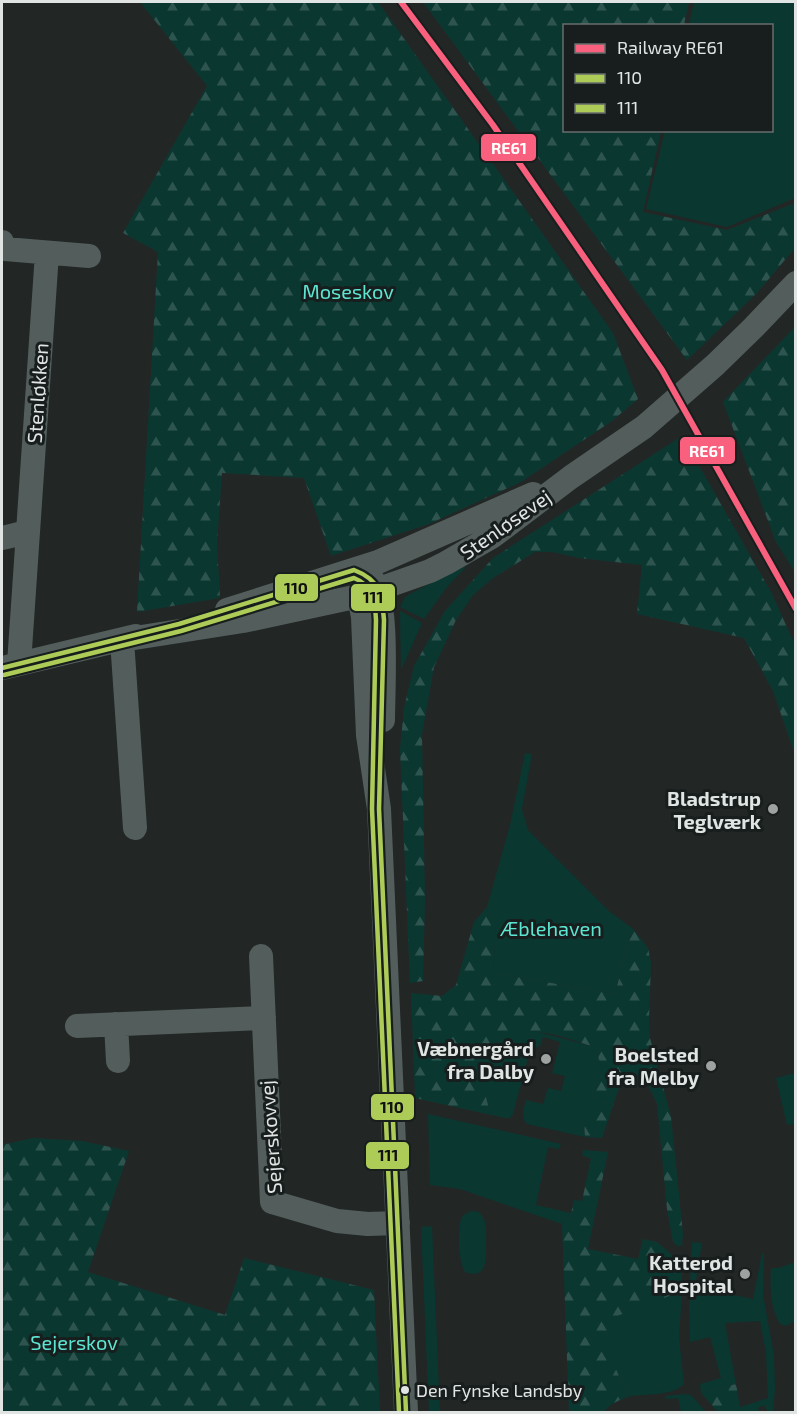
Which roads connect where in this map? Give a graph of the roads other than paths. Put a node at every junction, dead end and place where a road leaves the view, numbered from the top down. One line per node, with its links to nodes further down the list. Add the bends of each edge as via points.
1 (2, 242): 2 (street, via 5,249)
2 (47, 253): 3 (street); 5 (street, Stenløkken)
3 (89, 256)
4 (795, 283): 7 (street, Stenløsevej, via 715,365 644,427 571,477 488,525)
5 (27, 532): 6 (street); 9 (street, Stenløkken)
6 (2, 538)
7 (366, 584): 8 (street, via 243,621); 16 (street, via 363,617 368,735 379,809)
8 (122, 640): 9 (street); 10 (street)
9 (10, 666)
10 (135, 828)
11 (261, 956): 12 (street, Sejerskovvej)
12 (264, 1018): 13 (street); 16 (street, Sejerskovvej, via 272,1202 338,1221)
13 (117, 1024): 14 (street); 15 (street)
14 (77, 1026)
15 (118, 1061)
16 (398, 1222): 17 (street)
17 (406, 1413)

